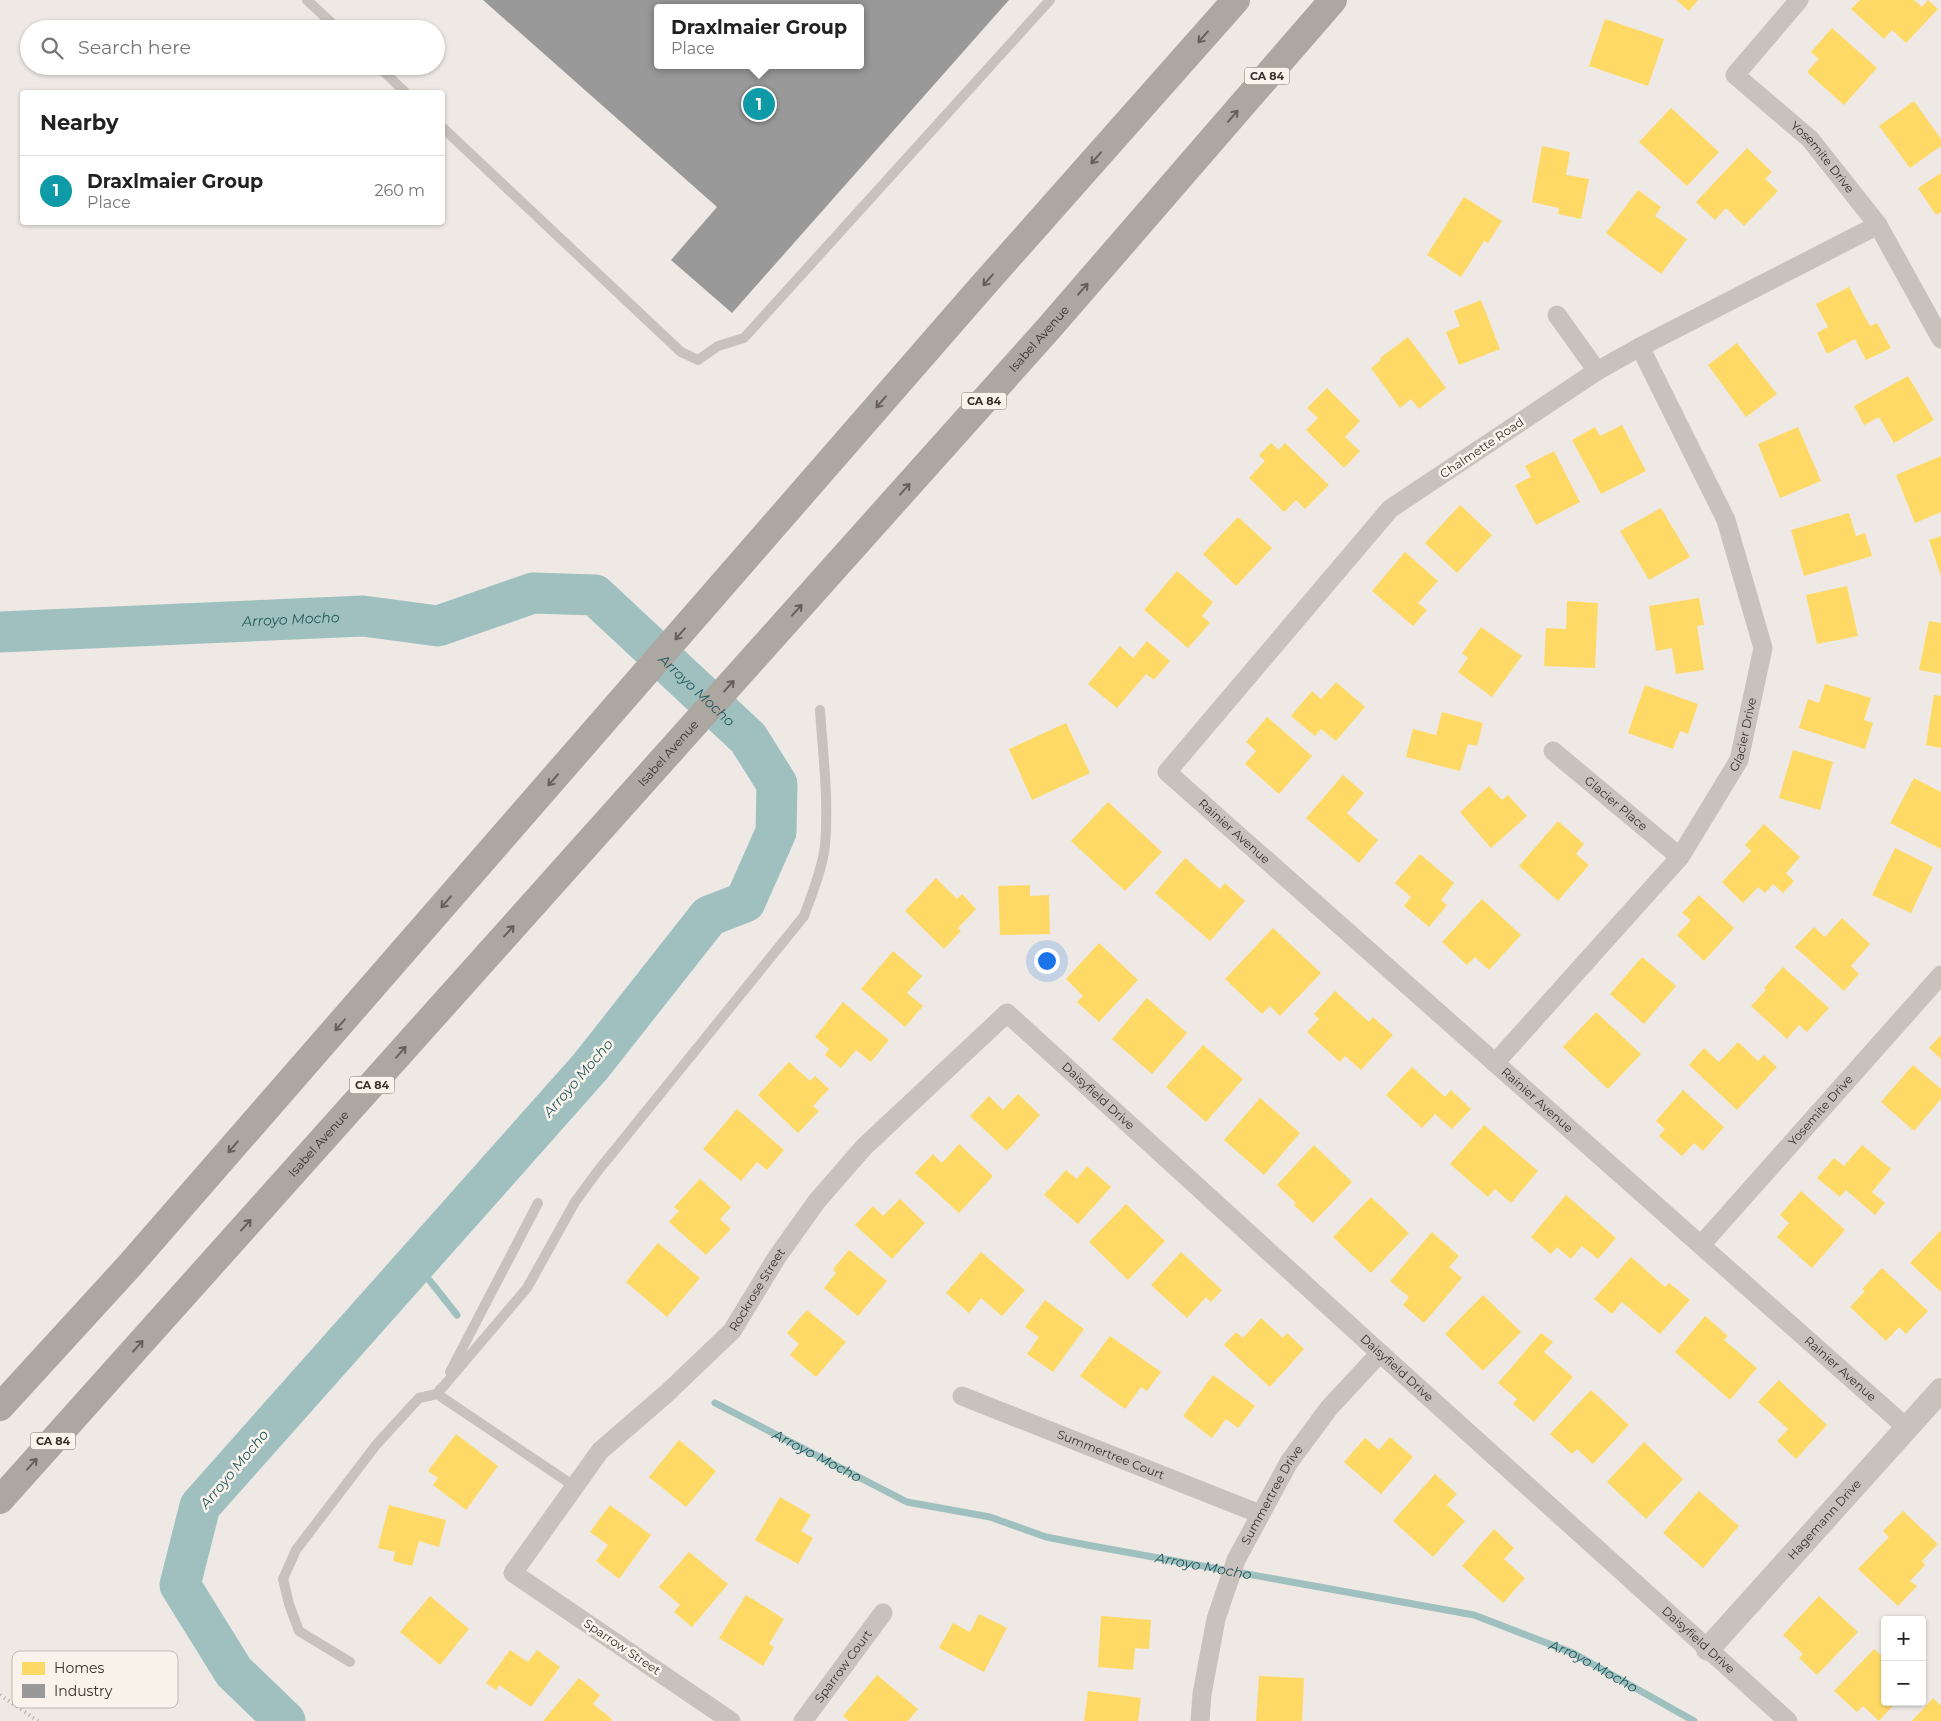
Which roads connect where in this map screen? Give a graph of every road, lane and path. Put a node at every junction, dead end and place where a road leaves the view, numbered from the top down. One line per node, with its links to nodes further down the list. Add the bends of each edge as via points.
1 (307, 0): 6 (lane)
2 (1050, 0): 9 (lane, via 744,338 718,346 698,360 682,352)
3 (1236, 0): 28 (highway, one-way to 28, via 986,282 130,1265)
4 (1333, 0): 31 (highway, Isabel Avenue / CA 84, one-way to 4, via 1049,328)
5 (1800, 0): 10 (street, Yosemite Drive, via 1735,75 1810,139)
6 (328, 20)
7 (388, 75): 8 (lane)
8 (404, 90)
9 (445, 130)
10 (1878, 225): 12 (street, Yosemite Drive); 13 (street, Chalmette Road)
11 (1557, 315): 14 (street)
12 (1941, 340)
13 (1640, 346): 14 (street, Chalmette Road); 18 (street, Glacier Drive, via 1726,520 1763,648 1739,760)
14 (1597, 371): 17 (street, Chalmette Road, via 1390,509)
15 (820, 710): 26 (lane, via 827,800 824,847 804,916 597,1172 575,1202 527,1288)
16 (1553, 751): 18 (street, Glacier Place)
17 (1167, 772): 21 (street, Rainier Avenue)
18 (1680, 857): 21 (street, Glacier Drive)
19 (1941, 975): 23 (street, Yosemite Drive)
20 (1008, 1013): 24 (street, Daisyfield Drive); 30 (street, Rockrose Street, via 864,1147 817,1200 777,1256 732,1332 600,1451)
21 (1495, 1062): 23 (street, Rainier Avenue)
22 (538, 1203): 26 (lane)
23 (1701, 1245): 29 (street, Rainier Avenue)
24 (1380, 1353): 32 (street, Summertree Drive, via 1329,1408 1289,1462); 35 (street, Daisyfield Drive)
25 (1941, 1390): 29 (street, Hagemann Drive)
26 (437, 1394): 30 (lane); 36 (lane, via 419,1398 376,1445 296,1550 283,1579 299,1631)
27 (962, 1396): 32 (street, Summertree Court)
28 (0, 1407)
29 (1907, 1428): 35 (street, Hagemann Drive)
30 (574, 1486): 33 (street, Rockrose Street)
31 (0, 1500)
32 (1260, 1514): 39 (street, Summertree Drive, via 1236,1560 1216,1619)
33 (513, 1573): 37 (street, Sparrow Street)
34 (883, 1613): 38 (street, Sparrow Court)
35 (1708, 1649): 40 (street, Daisyfield Drive)
36 (350, 1662)
37 (731, 1721)
38 (803, 1721)
39 (1200, 1721)
40 (1788, 1721)

